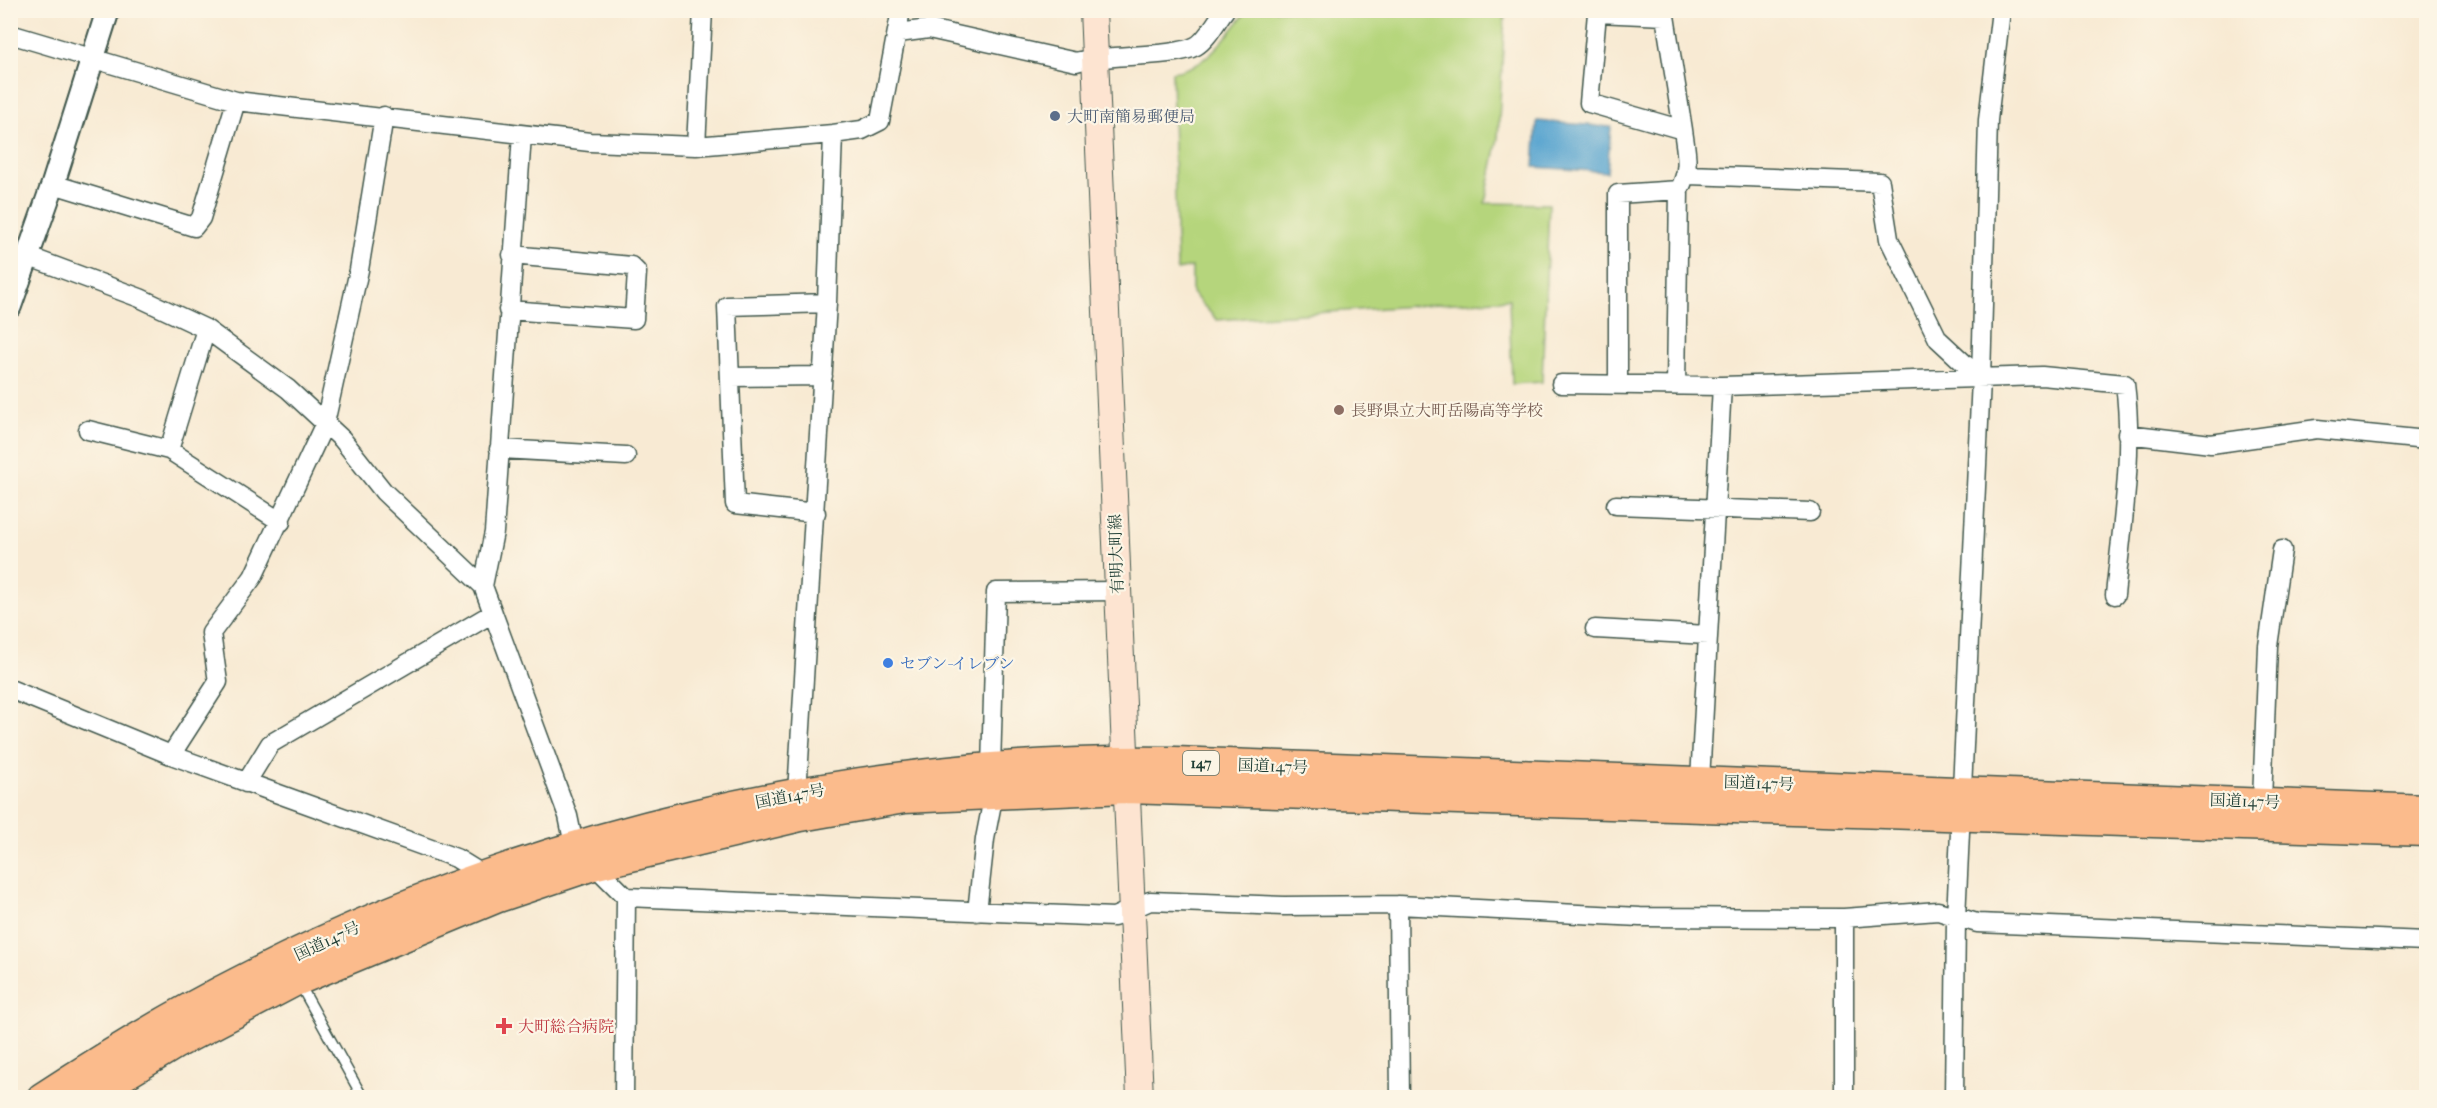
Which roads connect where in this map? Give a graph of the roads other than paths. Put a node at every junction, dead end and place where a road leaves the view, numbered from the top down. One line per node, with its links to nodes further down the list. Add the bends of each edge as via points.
1 (108, 10): 10 (street)
2 (703, 10): 16 (street)
3 (901, 10): 7 (street)
4 (1093, 10): 9 (main road, 有明大町線)
5 (1225, 10): 9 (street, via 1197,46)
6 (2001, 10): 27 (street, via 1988,120)
7 (898, 33): 9 (street, via 929,29 1076,62); 14 (street, via 879,121 862,130)
8 (10, 34): 10 (street)
9 (1096, 57): 46 (main road, 有明大町線)
10 (92, 60): 11 (street); 18 (street)
11 (236, 101): 12 (street); 18 (street, via 201,218 194,227)
12 (384, 116): 15 (street); 32 (street, via 358,270)
13 (1683, 130): 13 (street, via 1665,16 1597,13 1589,103); 17 (street)
14 (833, 134): 16 (street); 21 (street)
15 (522, 135): 16 (street, via 646,146); 19 (street)
16 (696, 146)
17 (1684, 182): 27 (street, via 1880,182 1889,239 1938,339); 29 (street, via 1618,194); 30 (street)
18 (53, 184): 20 (street)
19 (512, 255): 23 (street); 23 (street, via 631,266 637,272 634,319)
20 (27, 256): 22 (street); 24 (street, via 140,298)
21 (827, 303): 25 (street); 26 (street, via 727,306)
22 (10, 306)
23 (508, 310): 36 (street)
24 (206, 329): 32 (street, via 288,389); 37 (street)
25 (823, 376): 26 (street); 42 (street)
26 (730, 377): 42 (street, via 735,504)
27 (1980, 379): 31 (street); 34 (street, via 2042,376 2125,384); 59 (street)
28 (1561, 384): 29 (street)
29 (1618, 384): 30 (street)
30 (1676, 385): 31 (street)
31 (1722, 386): 40 (street)
32 (326, 423): 43 (street); 45 (street, via 384,492)
33 (88, 430): 37 (street)
34 (2127, 434): 35 (street, via 2211,444 2317,429); 47 (street, via 2126,491)
35 (2427, 440)
36 (499, 449): 38 (street); 45 (street, via 494,532)
37 (168, 450): 43 (street)
38 (626, 456)
39 (1616, 505): 40 (street)
40 (1714, 507): 41 (street); 50 (street)
41 (1810, 512)
42 (816, 513): 56 (street)
43 (281, 522): 52 (street, via 253,577 211,633 218,682)
44 (2282, 550): 58 (street, via 2268,646)
45 (483, 586): 48 (street)
46 (1117, 591): 53 (main road, 有明大町線); 54 (street, via 996,592)
47 (2115, 596)
48 (493, 613): 55 (street, via 270,744); 62 (street)
49 (1594, 629): 50 (street)
50 (1708, 635): 57 (street)
51 (10, 689): 52 (street)
52 (171, 755): 55 (street)
53 (1126, 774): 54 (highway, 国道147号 / 147); 57 (highway, 国道147号 / 147); 66 (main road, 有明大町線)
54 (993, 780): 56 (highway, 国道147号 / 147, via 930,773); 62 (highway, 国道147号 / 147); 67 (street)
55 (246, 783): 63 (street, via 456,858)
56 (797, 793): 62 (highway, 国道147号 / 147)
57 (1700, 793): 59 (highway, 国道147号 / 147)
58 (2262, 801): 59 (highway, 国道147号 / 147); 60 (highway, 国道147号 / 147)
59 (1961, 802): 61 (highway, 国道147号 / 147); 69 (street)
60 (2427, 810)
61 (2427, 831)
62 (583, 855): 63 (highway, 国道147号 / 147); 64 (street)
63 (494, 887): 71 (highway, 国道147号 / 147)
64 (626, 897): 67 (street); 75 (street)
65 (1398, 905): 66 (street, via 1150,901); 68 (street, via 1640,917); 77 (street)
66 (1132, 909): 67 (street, via 1114,917); 76 (main road, 有明大町線)
67 (977, 912)
68 (1844, 918): 69 (street, via 1938,911); 78 (street)
69 (1956, 918): 70 (street, via 1989,924); 79 (street)
70 (2427, 941)
71 (293, 969): 72 (highway, 国道147号 / 147, via 246,978 139,1036); 73 (highway, 国道147号 / 147); 74 (lane)
72 (42, 1098)
73 (86, 1098)
74 (363, 1098)
75 (624, 1098)
76 (1140, 1098)
77 (1400, 1098)
78 (1844, 1098)
79 (1954, 1098)

